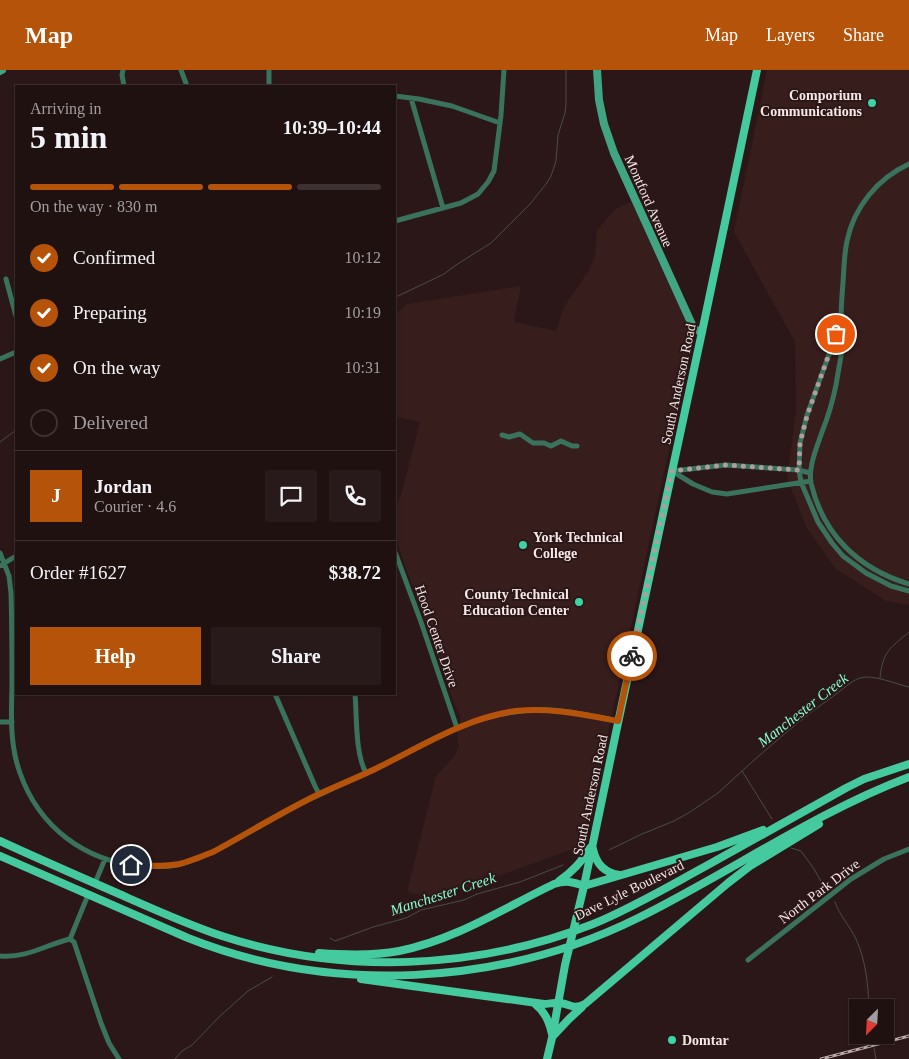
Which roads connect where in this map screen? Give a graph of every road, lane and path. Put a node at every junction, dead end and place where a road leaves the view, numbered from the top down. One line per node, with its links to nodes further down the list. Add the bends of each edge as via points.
1 (123, 70): 7 (street)
2 (181, 70): 8 (street)
3 (269, 70): 9 (street)
4 (504, 70): 12 (street)
5 (596, 70): 19 (street, Montford Avenue, via 604,124 614,153)
6 (757, 70): 18 (main road, South Anderson Road)
7 (124, 85)
8 (187, 85)
9 (269, 85)
10 (396, 96): 11 (street)
11 (411, 98): 12 (street, via 452,106); 14 (street)
12 (500, 123): 14 (street, via 494,171 488,182 478,194)
13 (909, 164): 20 (street, via 886,177 858,210 847,240)
14 (443, 208): 15 (street)
15 (396, 221)
16 (6, 279): 17 (street)
17 (15, 312)
18 (706, 313): 19 (street, via 697,320); 21 (main road, South Anderson Road)
19 (687, 314): 21 (street, Montford Avenue, via 694,329)
20 (841, 321): 26 (street, via 807,416 800,443); 28 (street, via 842,348 836,386)
21 (702, 332): 27 (main road, South Anderson Road)
22 (15, 352): 23 (street)
23 (0, 359)
24 (502, 435): 25 (street, via 520,434 537,444 551,446 561,441)
25 (577, 446)
26 (799, 470): 27 (street, via 726,465); 28 (street); 30 (street)
27 (672, 471): 30 (street, via 712,492 727,494); 40 (main road, South Anderson Road)
28 (810, 473): 29 (street)
29 (811, 481): 30 (street); 35 (street, via 822,516 847,550 869,567)
30 (801, 482): 36 (street, via 818,522 842,556 866,573)
31 (0, 553): 34 (street)
32 (396, 555): 43 (street, Hood Center Drive)
33 (15, 557): 34 (street)
34 (2, 565): 37 (street, via 9,576)
35 (909, 584)
36 (909, 591)
37 (14, 666): 42 (street)
38 (275, 695): 47 (street)
39 (355, 695): 45 (street, via 358,749)
40 (618, 721): 43 (street, via 535,710 499,714); 51 (main road, South Anderson Road)
41 (0, 722): 42 (street)
42 (12, 722): 54 (street, via 20,772 38,809 62,835)
43 (457, 728): 45 (street)
44 (909, 764): 49 (main road, Dave Lyle Boulevard, via 846,788)
45 (366, 773): 47 (street)
46 (909, 777): 48 (main road, Dave Lyle Boulevard)
47 (320, 794): 54 (street, via 194,860 153,866)
48 (864, 795): 64 (main road, Dave Lyle Boulevard, via 652,911 591,939 550,953 497,966 440,974 365,975); 67 (main road, via 728,883)
49 (790, 819): 55 (main road, via 717,847); 61 (main road, Dave Lyle Boulevard, via 594,924 493,953 441,960 361,961 280,951)
50 (0, 842): 56 (main road, Dave Lyle Boulevard)
51 (593, 844): 55 (main road, via 596,859 603,870); 57 (main road, via 582,861); 58 (main road, South Anderson Road)
52 (909, 849): 63 (street, North Park Drive, via 851,879)
53 (0, 856): 59 (main road, Dave Lyle Boulevard)
54 (105, 859): 56 (street)
55 (625, 874): 58 (main road)
56 (95, 883): 61 (main road, Dave Lyle Boulevard, via 157,911)
57 (554, 884): 58 (main road, via 569,881); 61 (main road, via 447,937 400,950 336,954)
58 (584, 886): 66 (main road, South Anderson Road)
59 (88, 895): 60 (street); 64 (main road, Dave Lyle Boulevard, via 204,945)
60 (70, 938): 62 (street, via 20,956); 69 (street, via 101,1024)
61 (244, 942)
62 (0, 956)
63 (748, 960)
64 (300, 968): 65 (main road)
65 (533, 1002): 66 (main road); 68 (main road, via 548,1019)
66 (559, 1002): 67 (main road, via 574,1008); 68 (main road, South Anderson Road)
67 (585, 1004): 68 (main road)
68 (552, 1038): 70 (main road, South Anderson Road)
69 (119, 1059)
70 (547, 1059)

